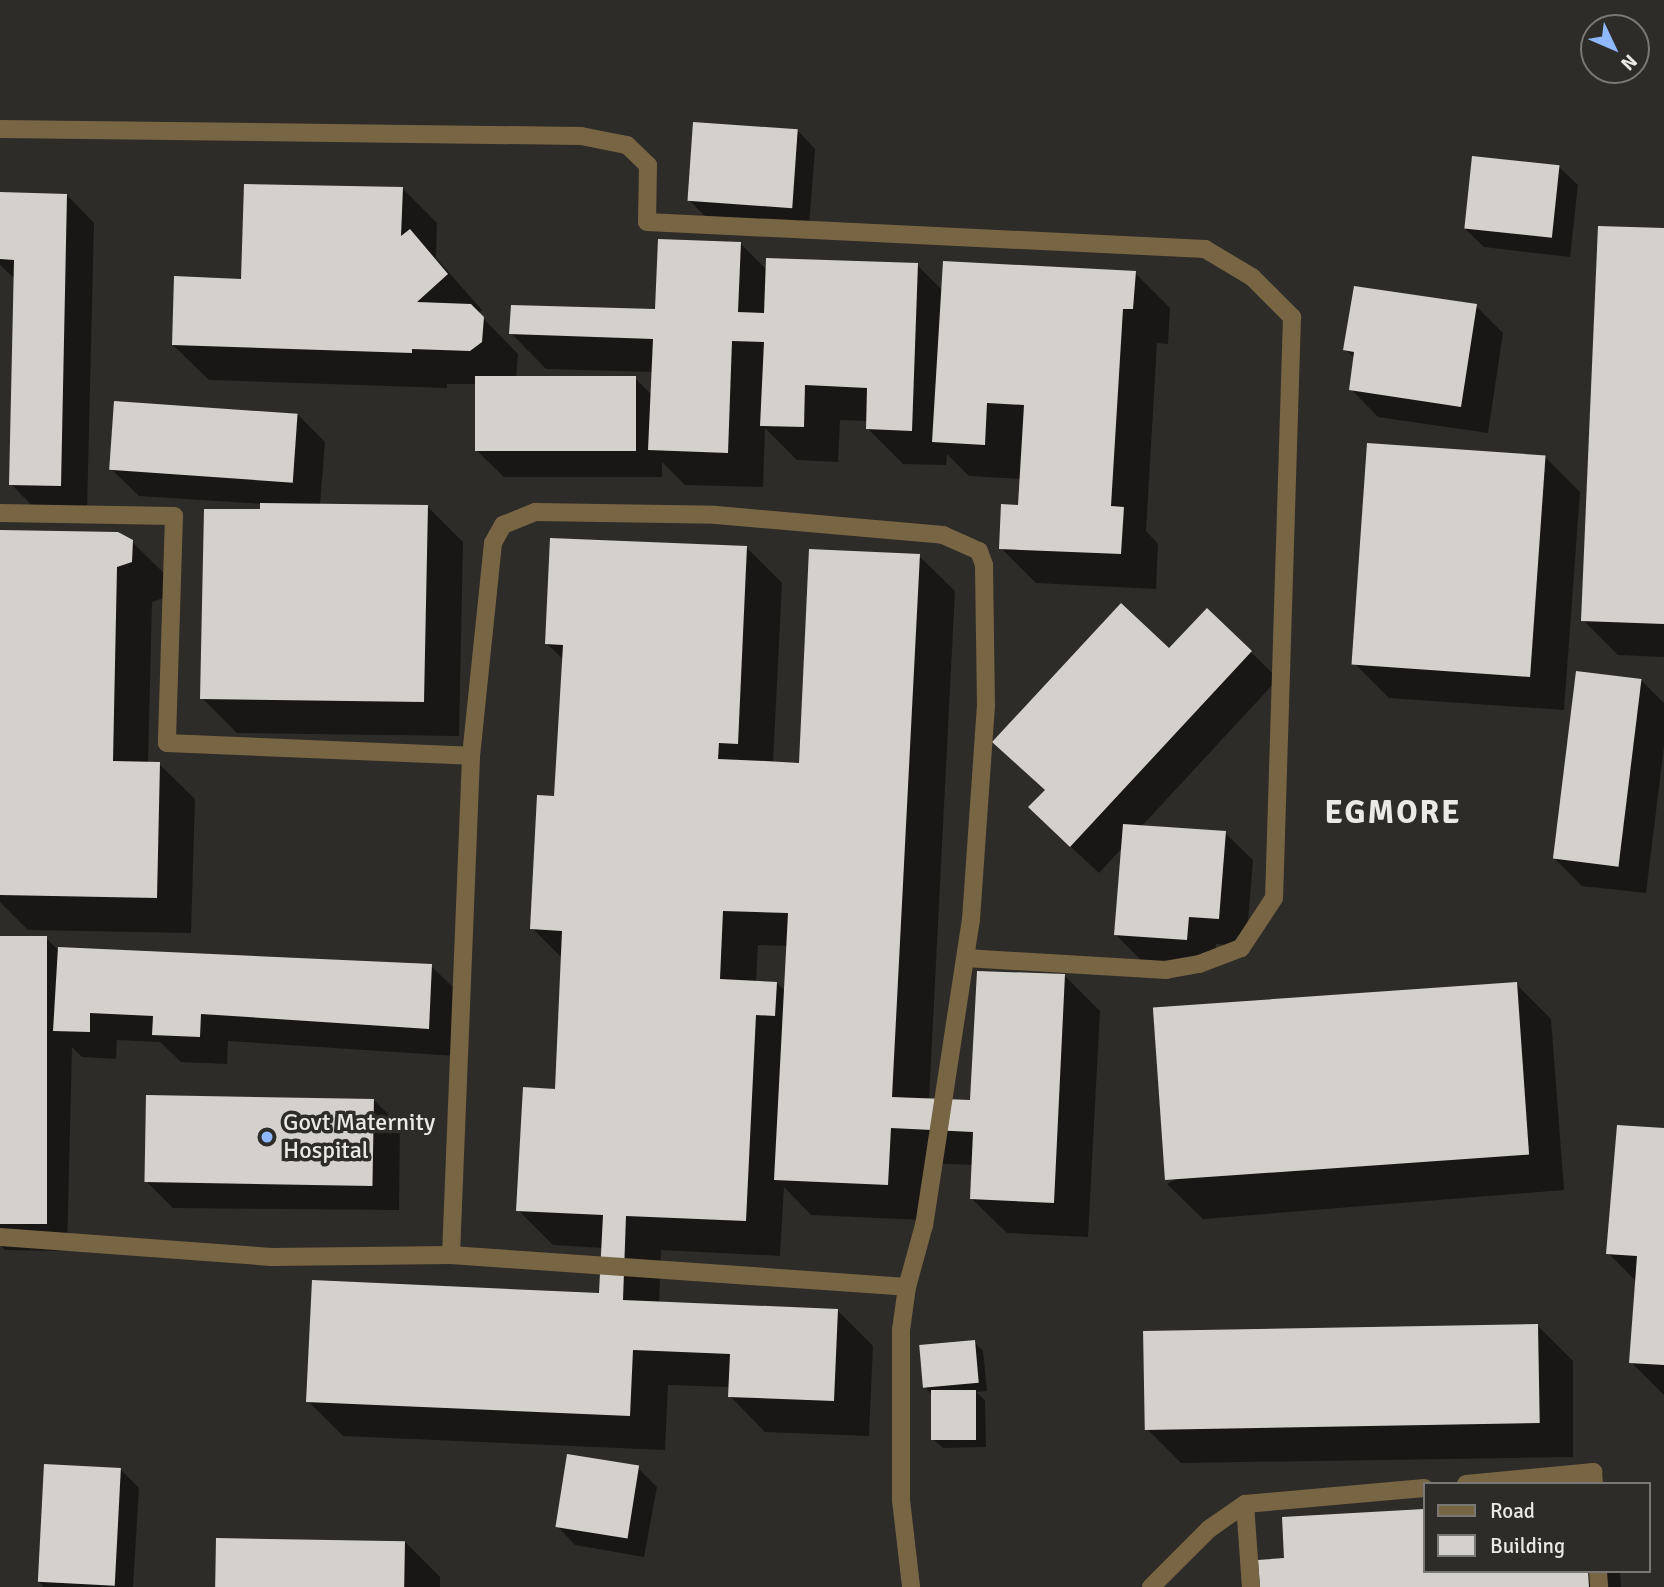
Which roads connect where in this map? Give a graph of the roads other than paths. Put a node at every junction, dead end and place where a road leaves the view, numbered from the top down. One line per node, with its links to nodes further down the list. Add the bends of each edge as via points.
1 (0, 129): 4 (lane, via 581,136 627,145 648,165 647,222 1205,249 1252,278 1292,317 1285,657 1274,898 1241,948 1199,964 1167,970)
2 (0, 513): 3 (lane, via 173,516 167,743)
3 (471, 756): 4 (lane, via 493,543 503,525 520,515 716,515 943,535 966,541 979,551 984,565 986,705); 6 (lane)
4 (965, 958): 7 (lane, via 924,1225)
5 (0, 1237): 6 (lane, via 271,1257)
6 (451, 1255): 7 (lane)
7 (906, 1287): 12 (lane, via 901,1330 901,1500)
8 (1487, 1482): 9 (lane, via 1593,1472)
9 (1594, 1482)
10 (1422, 1488): 11 (lane)
11 (1245, 1504): 13 (lane, via 1209,1529); 14 (lane)
12 (911, 1587)
13 (1151, 1587)
14 (1251, 1587)

